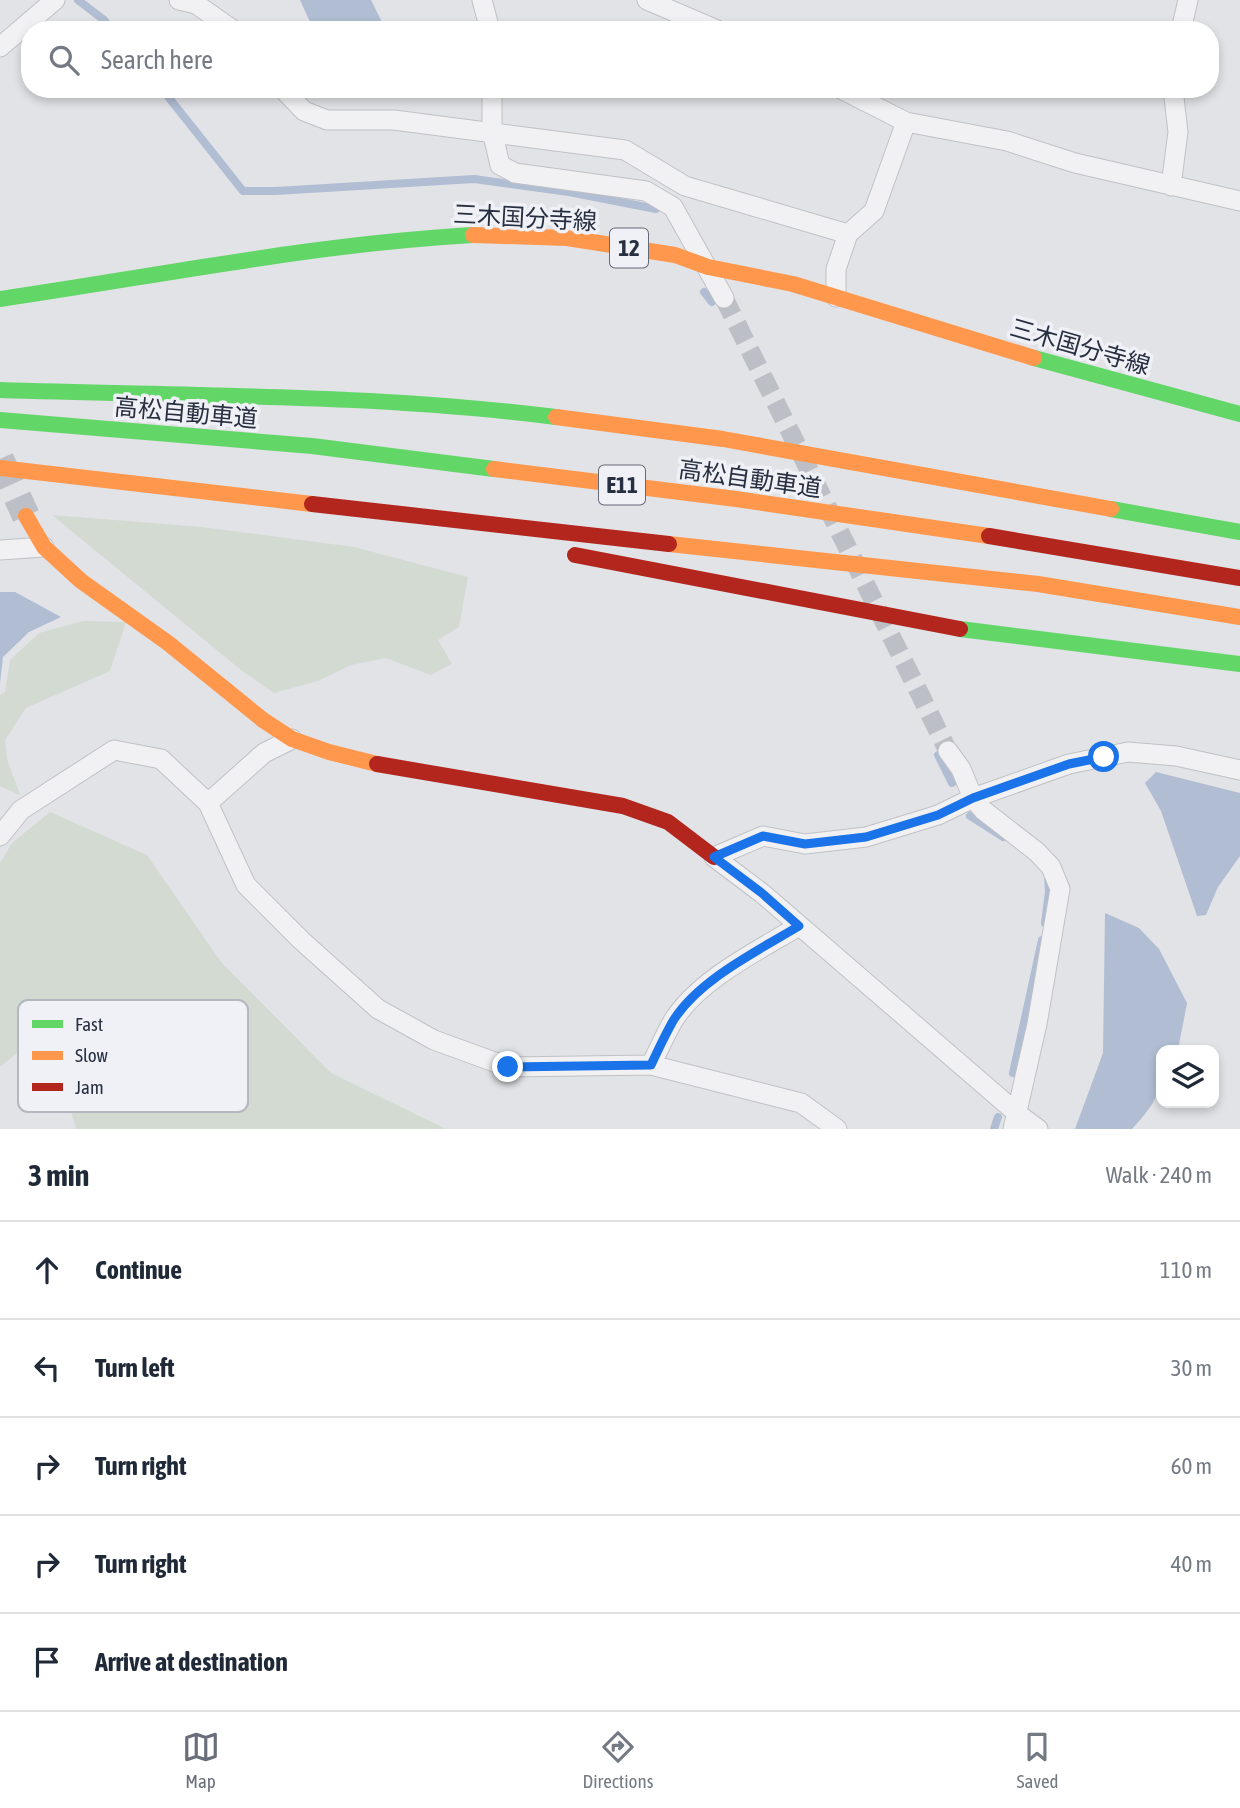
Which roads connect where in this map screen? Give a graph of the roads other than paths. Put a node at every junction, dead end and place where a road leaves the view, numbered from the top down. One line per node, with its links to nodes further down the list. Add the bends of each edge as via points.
1 (55, 0): 6 (street)
2 (179, 0): 7 (street, via 196,4)
3 (482, 0): 8 (street)
4 (647, 0): 9 (street)
5 (1188, 0): 10 (street)
6 (30, 21)
7 (220, 21)
8 (488, 21)
9 (696, 21)
10 (1183, 21)
11 (21, 29): 12 (street)
12 (0, 47)
13 (292, 98): 18 (street, via 304,111 327,120 394,120)
14 (492, 98): 18 (street)
15 (859, 98): 17 (street)
16 (1174, 98): 19 (street, via 1178,132)
17 (906, 122): 19 (street, via 1007,141); 21 (street, via 874,211)
18 (492, 131): 21 (street, via 625,150 685,186); 22 (street, via 500,165 515,173 646,191 673,206)
19 (1171, 186): 20 (street)
20 (1240, 201)
21 (848, 234): 23 (street, via 836,269)
22 (708, 267): 23 (main road, 三木国分寺線 / 12); 24 (main road, 三木国分寺線 / 12, via 675,255 567,238 477,234 331,247); 25 (street)
23 (835, 297): 27 (main road, 三木国分寺線 / 12, via 1079,372)
24 (0, 299)
25 (724, 299)
26 (0, 390): 32 (main road, via 331,400 508,411 723,439)
27 (1240, 414)
28 (0, 420): 37 (main road, 高松自動車道 / E11, via 312,446 722,497 1052,545)
29 (0, 468): 30 (main road, E11)
30 (308, 502): 33 (main road); 38 (main road, E11, via 1038,584)
31 (26, 516): 34 (main road)
32 (1240, 532)
33 (511, 543)
34 (44, 547): 35 (street); 40 (main road, via 81,582 168,642)
35 (0, 551)
36 (565, 554): 39 (main road, via 947,627)
37 (1240, 578)
38 (1240, 617)
39 (1240, 664)
40 (292, 739): 44 (street, via 264,753); 46 (main road, via 398,769 622,806 668,822)
41 (948, 751): 43 (street)
42 (1240, 770): 43 (street, via 1175,756 1128,752 1069,764)
43 (973, 798): 46 (street, via 938,815 866,837 805,844 763,836); 49 (street, via 1051,867 1060,889)
44 (208, 803): 45 (street, via 161,759 114,750 21,810); 48 (street, via 246,884 378,1009 435,1040 508,1067)
45 (0, 836)
46 (714, 857): 47 (street)
47 (799, 926): 48 (street, via 709,982 674,1019); 49 (street)
48 (651, 1065): 50 (street, via 801,1103)
49 (1015, 1122): 51 (street)
50 (837, 1129)
51 (1038, 1129)

